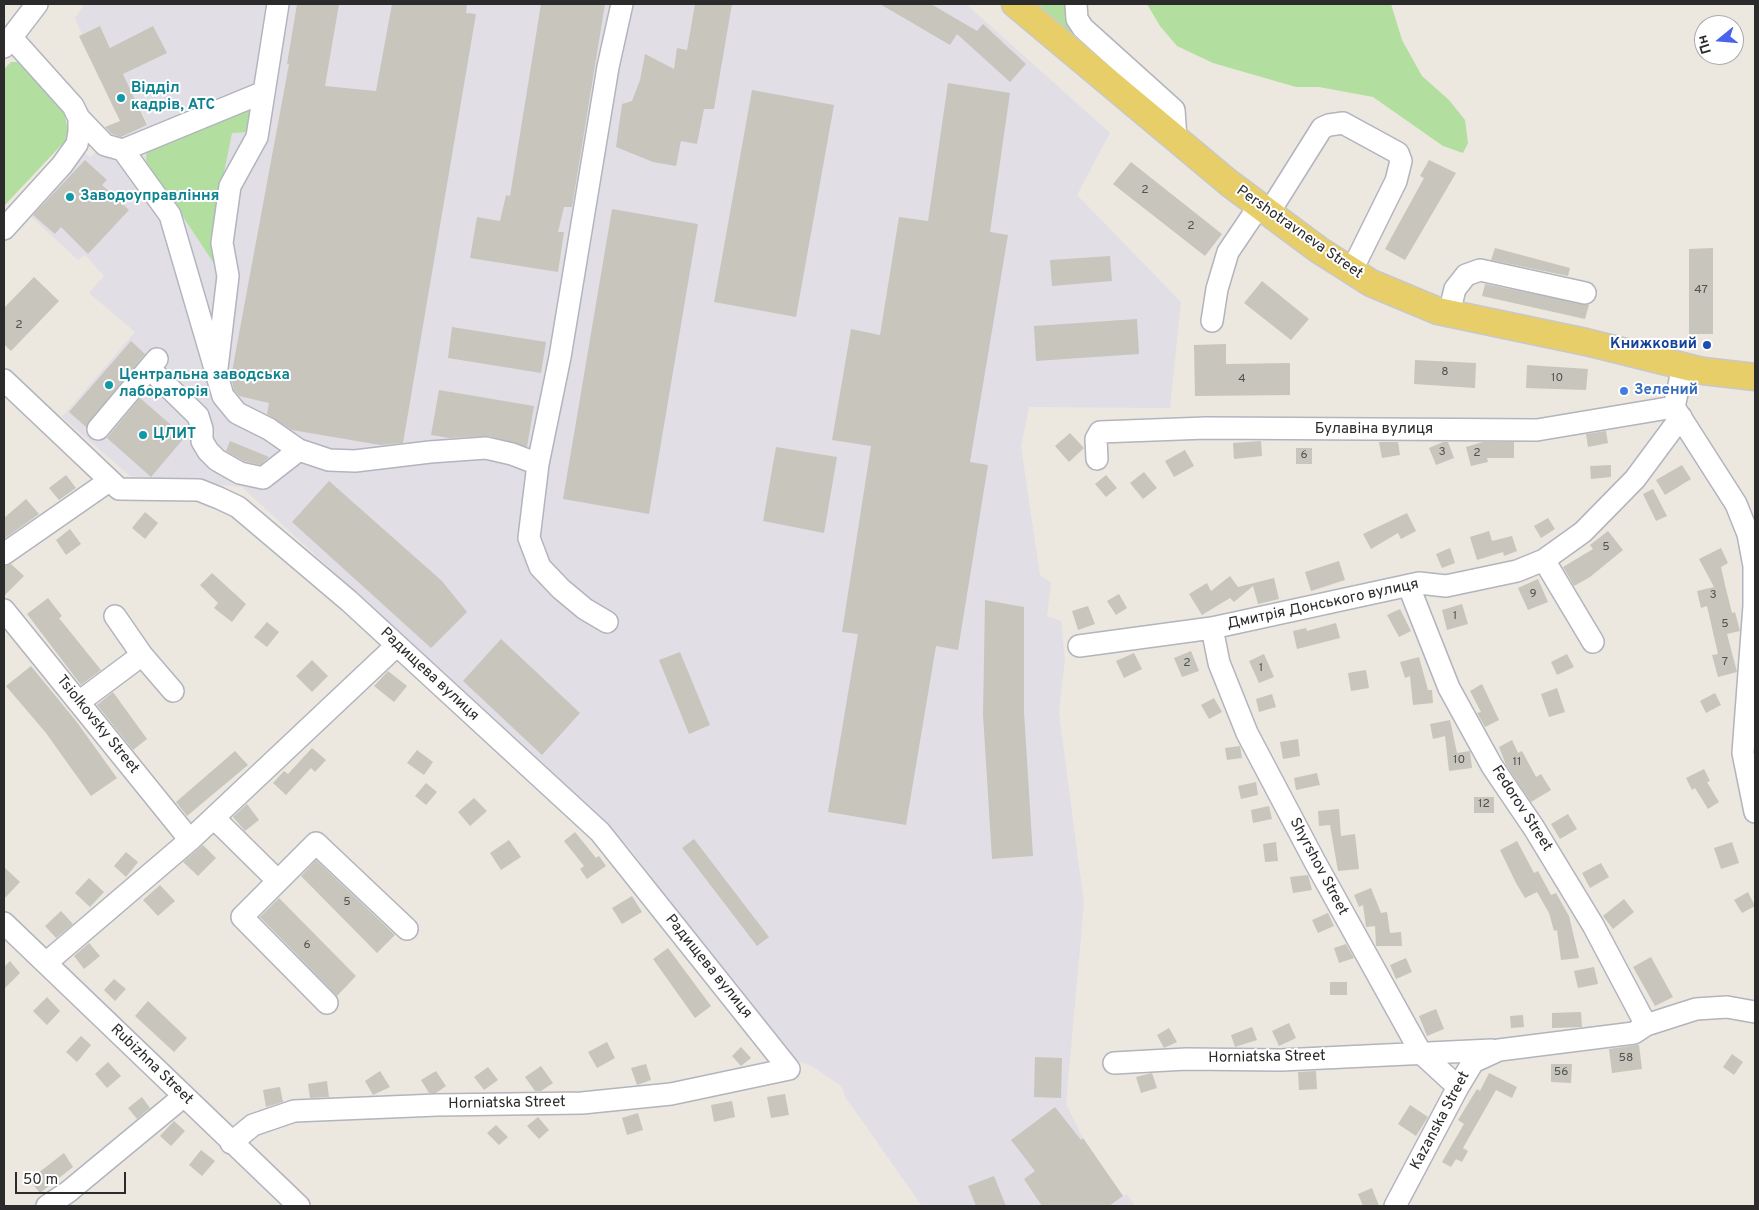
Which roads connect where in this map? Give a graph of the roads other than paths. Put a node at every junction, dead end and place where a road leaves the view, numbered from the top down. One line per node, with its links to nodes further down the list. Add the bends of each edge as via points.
1 (278, 4): 7 (street)
2 (622, 4): 25 (street)
3 (1015, 4): 9 (main road, Pershotravneva Street)
4 (1076, 4): 9 (street, via 1077,19 1083,28 1174,110)
5 (26, 9): 6 (street)
6 (8, 42): 8 (street, via 73,106)
7 (264, 92): 10 (street); 18 (street, via 256,137 230,186 222,243 228,276)
8 (79, 118): 10 (street, via 105,145); 12 (street, via 77,144)
9 (1176, 139): 11 (main road, Pershotravneva Street)
10 (123, 150): 18 (street, via 170,215)
11 (1264, 210): 13 (main road, Pershotravneva Street); 13 (street, via 1322,128 1329,124 1343,124 1398,153 1401,161 1396,181); 16 (street, via 1228,252)
12 (4, 229)
13 (1351, 272): 15 (main road, Pershotravneva Street)
14 (1585, 293): 15 (street, via 1480,270 1466,275 1455,289)
15 (1449, 313): 17 (main road, Pershotravneva Street, via 1586,342)
16 (1212, 321)
17 (1683, 367): 19 (main road, Pershotravneva Street); 21 (street)
18 (216, 377): 23 (street, via 223,396 237,413 269,429)
19 (1755, 377)
20 (4, 380): 26 (street, Радищева вулиця)
21 (1678, 412): 24 (street, Булавіна вулиця, via 1537,430 1206,428 1100,432 1096,439); 28 (street, via 1736,504); 29 (street, Дмитрія Донського вулиця, via 1636,478 1584,532)
22 (98, 430): 23 (street, via 153,364 198,416 202,442 217,460 240,473 263,478)
23 (299, 450): 25 (street, via 329,460 355,461 486,448)
24 (1097, 459)
25 (538, 464): 33 (street, via 529,538 540,567 585,609)
26 (108, 481): 27 (street); 36 (street, Радищева вулиця, via 119,489 199,490 238,507 349,601)
27 (4, 554)
28 (1753, 555): 41 (street, via 1754,606 1744,715)
29 (1544, 560): 30 (street, Дмитрія Донського вулиця, via 1517,571 1446,586 1420,583); 35 (street)
30 (1409, 587): 34 (street, Дмитрія Донського вулиця); 51 (street, Fedorov Street, via 1449,688 1492,766 1593,925)
31 (4, 610): 40 (street, Tsiolkovsky Street)
32 (116, 616): 38 (street)
33 (607, 622)
34 (1212, 628): 37 (street, Дмитрія Донського вулиця); 53 (street, Shyrshov Street, via 1219,663 1247,733)
35 (1593, 642)
36 (396, 646): 43 (street); 55 (street, Радищева вулиця, via 600,832)
37 (1079, 646)
38 (142, 655): 39 (street); 40 (street)
39 (173, 691)
40 (79, 702): 44 (street, Tsiolkovsky Street)
41 (1750, 742): 42 (street, via 1746,777)
42 (1755, 812)
43 (214, 818): 44 (street); 45 (street)
44 (190, 840): 48 (street)
45 (277, 880): 47 (street, via 316,843); 49 (street, via 242,918)
46 (4, 923): 48 (street, Rubizhna Street)
47 (407, 929)
48 (46, 963): 57 (street, Rubizhna Street)
49 (327, 1003)
50 (1755, 1012): 51 (street, via 1727,1007 1696,1009)
51 (1646, 1025): 52 (street, via 1634,1034)
52 (1500, 1050): 53 (street, Horniatska Street); 56 (street, Kazanska Street, via 1473,1062)
53 (1420, 1053): 54 (street, Horniatska Street); 56 (street, Shyrshov Street)
54 (1114, 1063)
55 (789, 1069): 58 (street, Horniatska Street, via 671,1094 582,1103 294,1111 253,1125)
56 (1458, 1087): 61 (street, Kazanska Street)
57 (184, 1096): 58 (street, Rubizhna Street); 59 (street)
58 (231, 1142): 60 (street, Rubizhna Street)
59 (47, 1206)
60 (299, 1206)
61 (1395, 1206)

